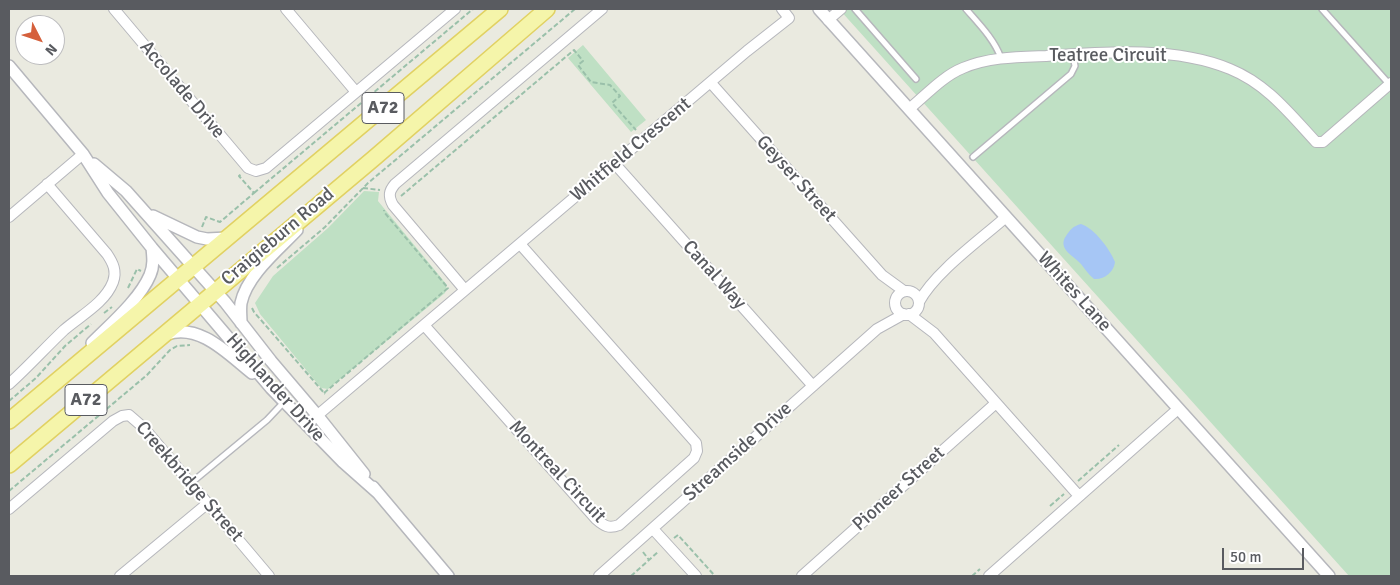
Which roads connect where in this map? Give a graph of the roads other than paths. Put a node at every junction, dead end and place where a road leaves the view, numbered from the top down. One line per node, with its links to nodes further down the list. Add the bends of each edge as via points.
1 (114, 9): 20 (street, Accolade Drive, via 250,169 260,171 266,168)
2 (286, 9): 20 (street)
3 (455, 9): 20 (street)
4 (500, 9): 30 (main road, Craigieburn Road / A72)
5 (547, 9): 26 (main road, Craigieburn Road / A72)
6 (602, 9): 38 (street, via 389,192 392,203)
7 (782, 9): 18 (street, Whitfield Crescent, via 790,18)
8 (819, 9): 13 (street, Whites Lane)
9 (841, 9): 13 (street)
10 (855, 9): 17 (lane)
11 (966, 9): 15 (lane, via 990,38)
12 (1322, 9): 19 (lane)
13 (828, 20): 21 (street, Whites Lane)
14 (1072, 54): 15 (street, Teatree Circuit); 19 (street, Teatree Circuit, via 1147,53 1195,59 1230,69 1269,91 1316,142 1323,142); 23 (lane, via 1075,66 1071,74)
15 (1001, 58): 21 (street, Teatree Circuit, via 962,68)
16 (9, 66): 22 (street)
17 (916, 79)
18 (710, 83): 24 (street, Whitfield Crescent); 34 (street, Geyser Street)
19 (1390, 84)
20 (356, 92)
21 (909, 109): 29 (street, Whites Lane)
22 (84, 154): 25 (street); 27 (street, Highlander Drive); 32 (street, Highlander Drive, via 108,193)
23 (973, 157)
24 (615, 164): 31 (street, Whitfield Crescent); 51 (street, Canal Way)
25 (47, 184): 28 (street); 50 (street, via 107,254 115,270 114,281 100,300)
26 (336, 189): 37 (main road, Craigieburn Road / A72); 44 (street, via 250,282 241,303)
27 (146, 213): 30 (street, via 197,237); 33 (street, Highlander Drive)
28 (9, 217)
29 (1006, 217): 35 (street); 55 (street, Whites Lane)
30 (227, 238): 33 (main road, Craigieburn Road / A72)
31 (520, 244): 38 (street, Whitfield Crescent); 45 (street, Montreal Circuit, via 696,443 694,458 619,525 610,528 601,524)
32 (152, 248): 36 (street, Highlander Drive); 49 (street, via 150,275 134,300)
33 (193, 266): 36 (main road, Craigieburn Road / A72); 37 (street, Highlander Drive)
34 (882, 275): 39 (street, Geyser Street); 40 (street, Geyser Street)
35 (939, 276): 39 (street); 42 (street, via 925,291)
36 (178, 278): 41 (street, Highlander Drive); 49 (main road, Craigieburn Road / A72)
37 (214, 290): 41 (main road, Craigieburn Road / A72); 44 (street, Highlander Drive)
38 (465, 290): 45 (street, Whitfield Crescent)
39 (907, 291): 40 (street); 42 (street, via 916,295)
40 (895, 301): 43 (street, via 898,311); 46 (street, Streamside Drive)
41 (199, 304): 48 (main road, Craigieburn Road / A72); 52 (street, Highlander Drive)
42 (919, 304): 43 (street, via 915,311); 47 (street)
43 (907, 314): 46 (street, Streamside Drive); 47 (street)
44 (241, 323): 56 (street, Highlander Drive)
45 (424, 325): 56 (street, Whitfield Crescent)
46 (877, 329): 51 (street, Streamside Drive)
47 (934, 333): 54 (street)
48 (163, 336): 52 (street, via 176,331 199,334); 59 (main road, Craigieburn Road / A72)
49 (62, 376): 57 (main road, Craigieburn Road / A72)
50 (9, 384)
51 (813, 386): 65 (street, Streamside Drive)
52 (271, 388): 53 (street, Highlander Drive)
53 (284, 402): 58 (street, Highlander Drive); 60 (lane)
54 (996, 403): 62 (street); 71 (street, Pioneer Street)
55 (1178, 409): 62 (street); 73 (street, Whites Lane)
56 (317, 415): 58 (street, Whitfield Crescent); 61 (street, Highlander Drive)
57 (9, 421)
58 (306, 425): 61 (street, Highlander Drive)
59 (9, 465)
60 (191, 483): 63 (street, Creekbridge Street); 64 (street, Creekbridge Street, via 138,421 126,415 113,421)
61 (378, 493): 68 (street, Highlander Drive)
62 (1079, 496): 72 (street)
63 (208, 503): 66 (street); 67 (street, Creekbridge Street)
64 (9, 509)
65 (653, 528): 69 (street, Streamside Drive); 70 (street)
66 (120, 576)
67 (269, 576)
68 (448, 576)
69 (599, 576)
70 (696, 576)
71 (802, 576)
72 (989, 576)
73 (1329, 576)

